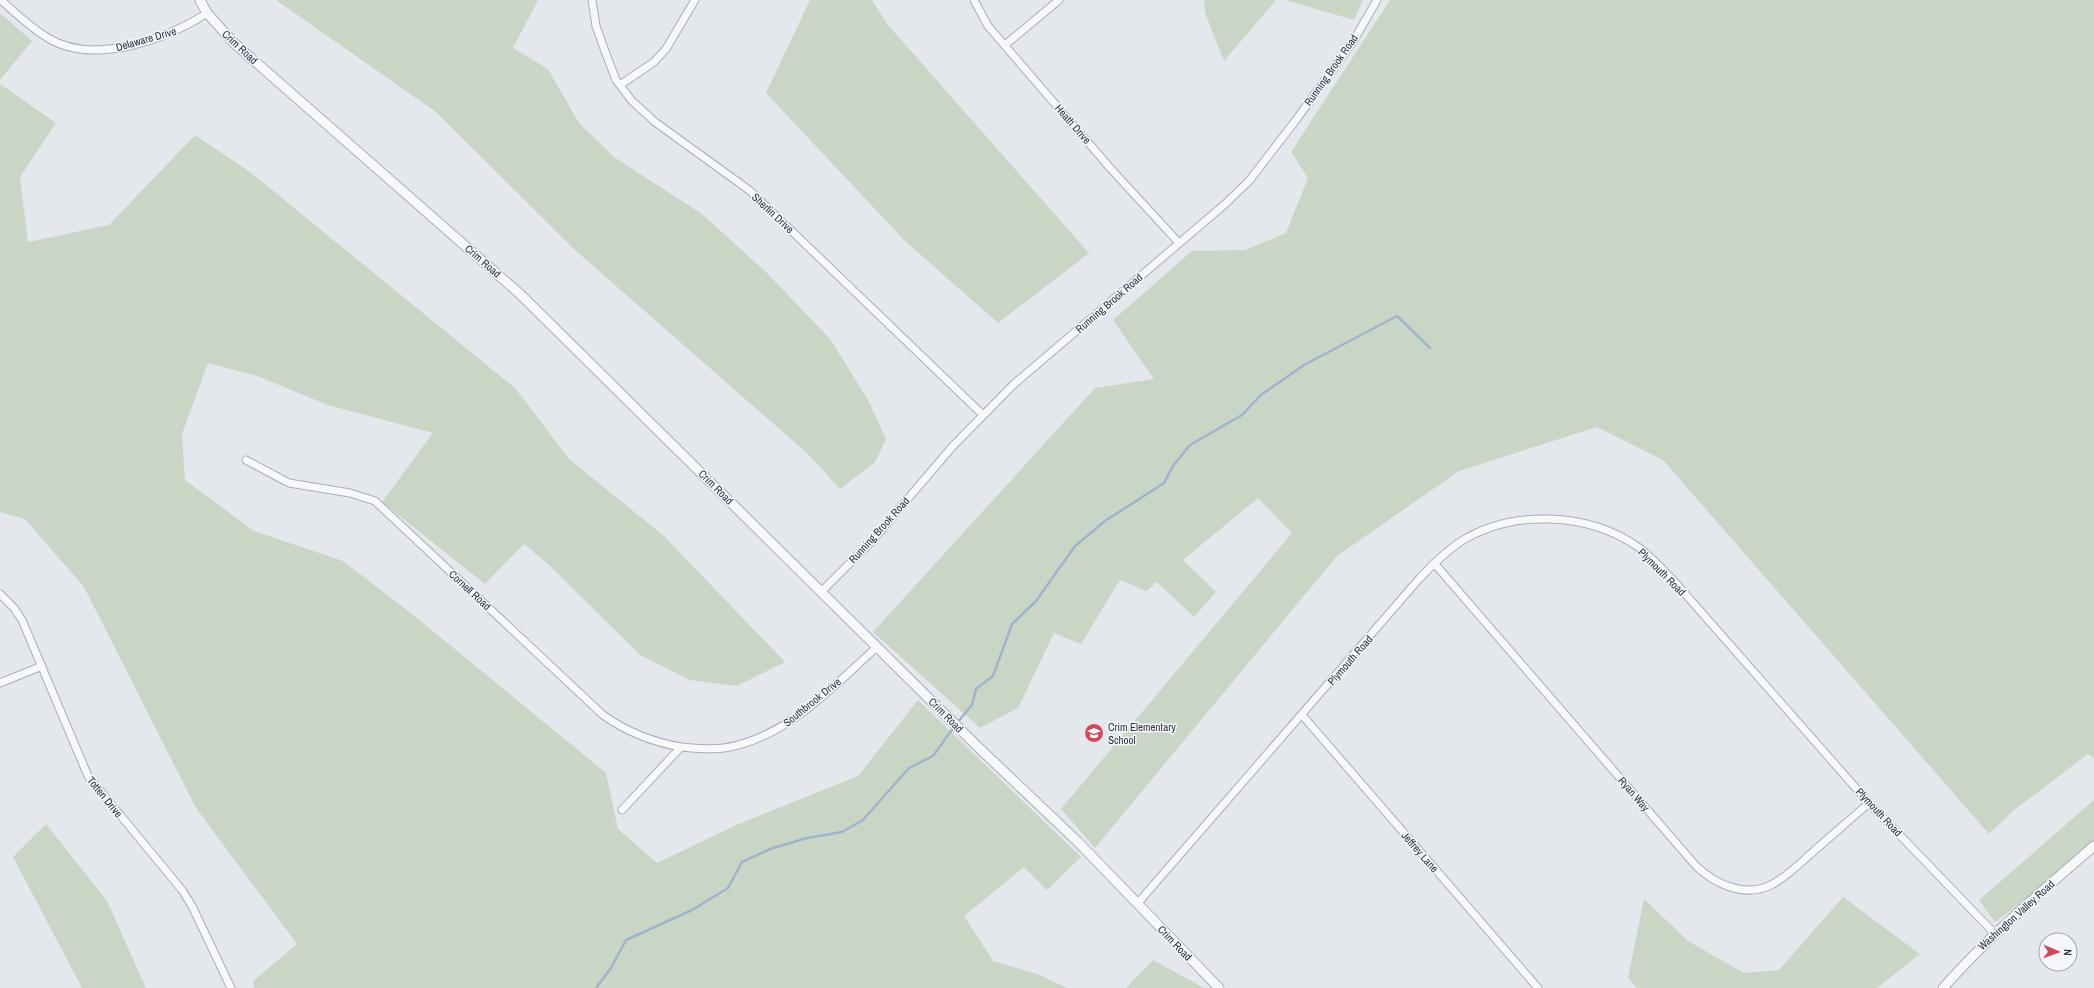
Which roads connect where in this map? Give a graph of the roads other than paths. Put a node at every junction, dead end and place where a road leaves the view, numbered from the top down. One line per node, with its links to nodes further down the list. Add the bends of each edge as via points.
1 (1, 0): 8 (street, Delaware Drive, via 49,39 82,49 113,49 169,34)
2 (200, 0): 8 (street, Crim Road)
3 (592, 0): 10 (street, Sherlin Drive, via 596,26)
4 (695, 0): 10 (street, via 666,49 650,65)
5 (974, 0): 9 (street, Heath Drive, via 988,26)
6 (1059, 0): 9 (street)
7 (1377, 0): 11 (street, Running Brook Road, via 1351,44 1249,181)
8 (207, 13): 15 (street, Crim Road, via 234,44 520,294)
9 (1005, 45): 11 (street, Heath Drive)
10 (620, 85): 12 (street, Sherlin Drive, via 643,113 749,190)
11 (1179, 243): 12 (street, Running Brook Road, via 1014,384)
12 (982, 415): 15 (street, Running Brook Road, via 871,542)
13 (246, 460): 21 (street, Cornell Road, via 289,483 350,493 375,501 603,715 623,729 652,741)
14 (1434, 563): 20 (street, Plymouth Road); 22 (street, Plymouth Road, via 1461,542 1478,533 1509,523 1541,519 1572,521 1602,529 1627,541 1649,556 1674,580); 22 (street, Ryan Way, via 1696,866 1714,882 1748,889 1769,886 1788,874)
15 (822, 592): 17 (street, Crim Road)
16 (0, 594): 18 (street, Totten Drive, via 22,620)
17 (877, 647): 21 (street, Southbrook Drive, via 807,709 779,729 755,741 724,748); 25 (street, Crim Road, via 1078,842)
18 (42, 666): 19 (street); 27 (street, Totten Drive, via 88,776 182,890)
19 (0, 683)
20 (1302, 715): 25 (street, Plymouth Road); 29 (street, Jeffrey Lane)
21 (681, 747): 23 (street)
22 (1869, 803): 26 (street, Plymouth Road)
23 (622, 810)
24 (2094, 846): 26 (street, Washington Valley Road)
25 (1137, 904): 28 (street, Crim Road)
26 (1995, 934): 30 (street, Washington Valley Road)
27 (231, 988)
28 (1219, 988)
29 (1538, 988)
30 (1943, 988)

